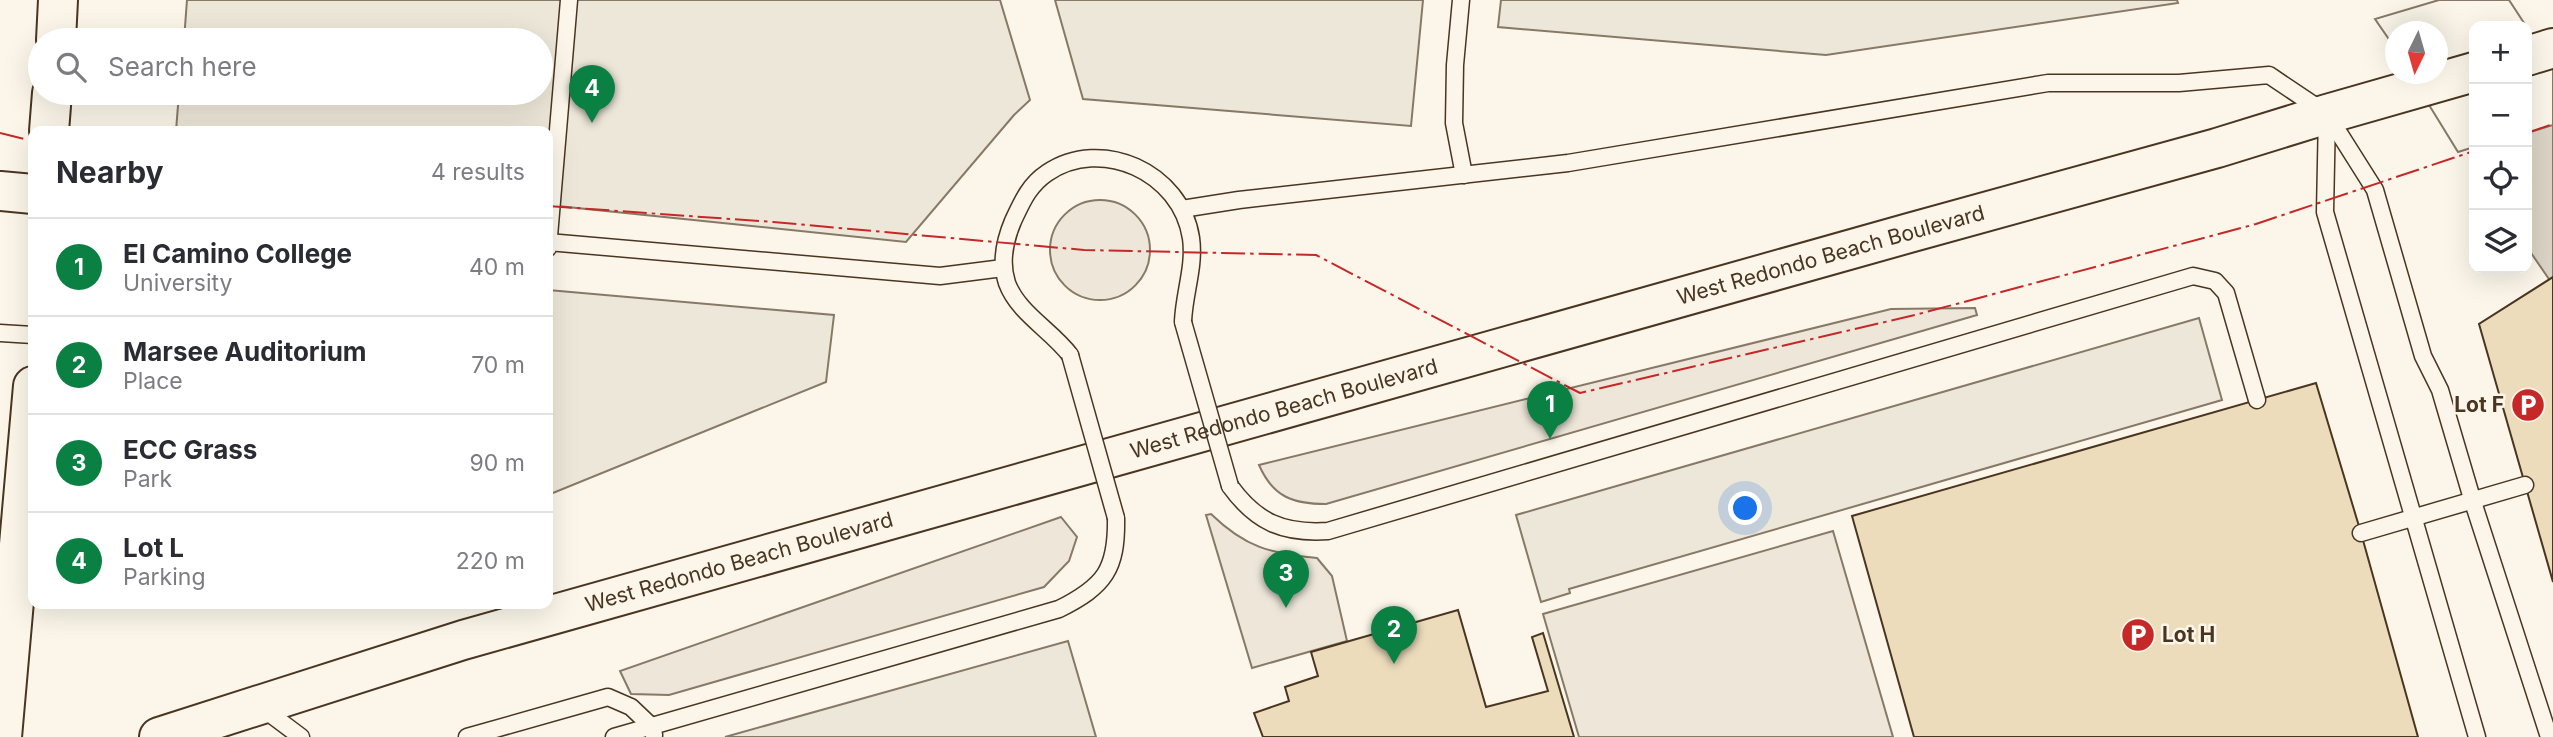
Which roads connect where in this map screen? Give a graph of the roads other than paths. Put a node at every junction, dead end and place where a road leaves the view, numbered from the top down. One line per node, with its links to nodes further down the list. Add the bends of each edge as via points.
1 (58, 0): 4 (main road)
2 (569, 0): 10 (lane)
3 (1461, 0): 9 (lane, via 1454,123)
4 (57, 28)
5 (2469, 73): 7 (main road, West Redondo Beach Boulevard)
6 (51, 105): 8 (main road)
7 (2327, 114): 9 (lane, via 2269,75 2179,83 2048,83 1567,163); 21 (lane, via 2375,190 2423,356 2440,390); 22 (lane, via 2325,212); 24 (main road, West Redondo Beach Boulevard, via 476,636)
8 (49, 126)
9 (1464, 175): 13 (lane)
10 (553, 184)
11 (0, 191): 12 (main road)
12 (28, 194)
13 (1182, 209): 15 (lane, via 1158,178 1127,162 1082,158 1047,173 1026,194 1005,242); 18 (lane, bridge, via 1193,260 1182,322 1230,486 1266,522 1285,529 1328,531 2193,276 2215,281 2226,293)
14 (553, 242): 15 (lane, via 940,276)
15 (1003, 268): 25 (lane, bridge, via 1016,300 1070,355 1116,517 1111,563 1100,584 1059,609)
16 (0, 333): 17 (lane)
17 (28, 335)
18 (2257, 400)
19 (28, 443): 26 (main road)
20 (2525, 485): 21 (lane)
21 (2473, 502): 22 (lane); 32 (lane)
22 (2414, 518): 23 (lane); 31 (lane)
23 (2361, 533)
24 (259, 706): 27 (main road, West Redondo Beach Boulevard); 28 (lane)
25 (653, 732): 29 (lane, via 631,707 608,697); 30 (lane)
26 (2, 737)
27 (159, 737)
28 (301, 737)
29 (467, 737)
30 (614, 737)
31 (2477, 737)
32 (2549, 737)

